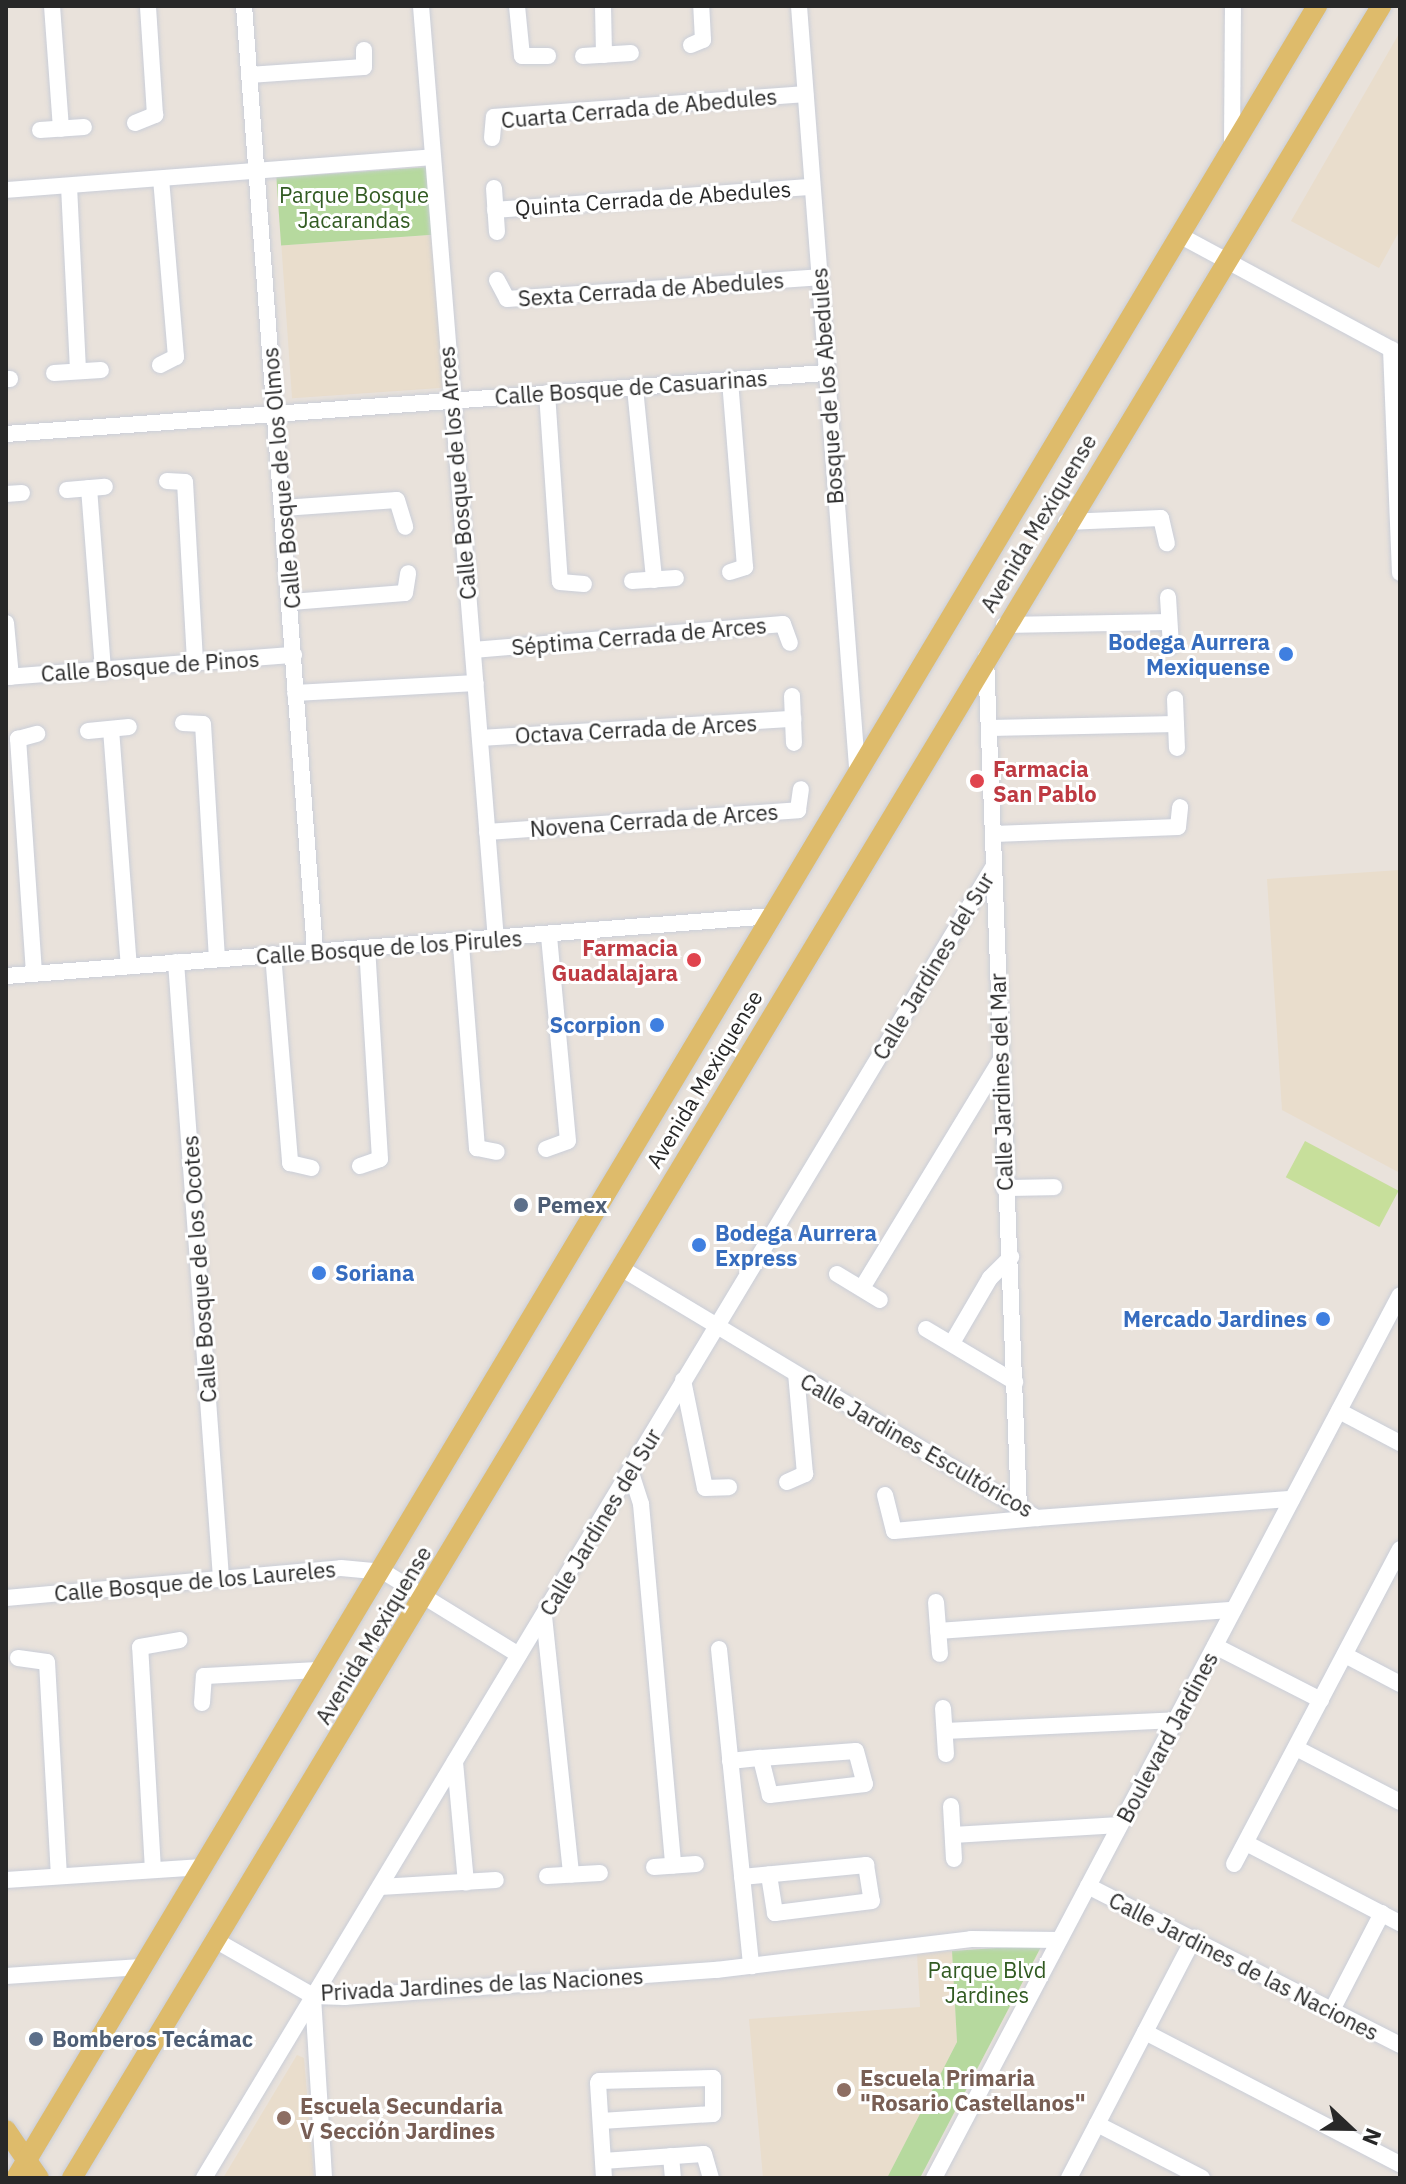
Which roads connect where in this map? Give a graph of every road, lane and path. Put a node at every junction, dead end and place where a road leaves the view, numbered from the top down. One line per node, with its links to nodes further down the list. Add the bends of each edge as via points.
1 (52, 6): 22 (street)
2 (148, 6): 20 (street, via 155,115)
3 (244, 6): 18 (street, Calle Bosque de los Olmos)
4 (421, 6): 26 (street, Calle Bosque de los Arces)
5 (517, 6): 16 (street, via 522,56)
6 (603, 6): 15 (street)
7 (701, 6): 12 (street, via 703,40)
8 (799, 6): 19 (street, Bosque de los Abedules)
9 (1233, 6): 25 (street)
10 (1317, 6): 25 (main road, Avenida Mexiquense)
11 (1381, 6): 36 (main road, Avenida Mexiquense)
12 (691, 45)
13 (364, 50): 18 (street, via 364,67)
14 (631, 53): 15 (street)
15 (604, 55): 17 (street)
16 (548, 56)
17 (583, 56)
18 (249, 75): 27 (street, Calle Bosque de los Olmos)
19 (805, 94): 24 (street, Cuarta Cerrada de Abedules, via 494,117); 30 (street, Bosque de los Abedules)
20 (135, 123)
21 (84, 127): 22 (street)
22 (61, 129): 23 (street)
23 (40, 130)
24 (492, 138)
25 (1232, 146): 35 (main road, Avenida Mexiquense)
26 (432, 157): 27 (street); 48 (street, Calle Bosque de los Arces)
27 (256, 172): 28 (street); 49 (street, Calle Bosque de los Olmos)
28 (161, 180): 29 (street); 40 (street, via 176,357)
29 (69, 186): 32 (street); 42 (street)
30 (811, 187): 33 (street, Quinta Cerrada de Abedules); 37 (street, Bosque de los Abedules)
31 (494, 188): 33 (street, Quinta Cerrada de Abedules)
32 (6, 190)
33 (495, 210): 34 (street, Quinta Cerrada de Abedules)
34 (497, 232)
35 (1179, 235): 36 (street); 93 (main road, Avenida Mexiquense)
36 (1227, 261): 39 (street); 55 (main road, Avenida Mexiquense)
37 (819, 277): 38 (street, Sexta Cerrada de Abedules, via 507,299); 44 (street, Bosque de los Abedules)
38 (497, 280)
39 (1395, 351): 52 (street)
40 (160, 365)
41 (101, 370): 42 (street)
42 (78, 371): 43 (street)
43 (54, 373)
44 (824, 373): 45 (street, Calle Bosque de Casuarinas); 93 (street, Bosque de los Abedules)
45 (730, 379): 46 (street, Calle Bosque de Casuarinas); 58 (street, via 745,567)
46 (635, 388): 47 (street, Calle Bosque de Casuarinas); 62 (street)
47 (547, 393): 48 (street, Calle Bosque de Casuarinas); 64 (street, via 560,582)
48 (451, 400): 49 (street, Calle Bosque de Casuarinas); 72 (street, Calle Bosque de los Arces)
49 (275, 413): 50 (street, Calle Bosque de Casuarinas); 54 (street, Calle Bosque de los Olmos)
50 (6, 434)
51 (167, 481): 75 (street, via 185,482)
52 (1397, 484): 60 (street)
53 (67, 490): 76 (street, via 97,488)
54 (283, 508): 56 (street, via 397,500); 66 (street, Calle Bosque de los Olmos)
55 (1066, 522): 57 (street, via 1161,518); 69 (main road, Avenida Mexiquense)
56 (405, 527)
57 (1167, 543)
58 (730, 572)
59 (408, 573): 66 (street, via 405,593)
60 (1400, 573)
61 (676, 578): 62 (street)
62 (654, 580): 63 (street)
63 (632, 581)
64 (584, 584)
65 (1168, 597): 67 (street)
66 (291, 602): 73 (street, Calle Bosque de los Olmos)
67 (1169, 622): 69 (street); 71 (street)
68 (6, 623): 77 (street)
69 (1004, 625): 74 (main road, Avenida Mexiquense)
70 (790, 643): 72 (street, Séptima Cerrada de Arces, via 783,624)
71 (1171, 646)
72 (473, 650): 78 (street, Calle Bosque de los Arces)
73 (294, 655): 75 (street, Calle Bosque de Pinos); 79 (street, Calle Bosque de los Olmos)
74 (986, 656): 86 (street, Calle Jardines del Mar); 119 (main road, Avenida Mexiquense)
75 (195, 663): 76 (street, Calle Bosque de Pinos)
76 (103, 671): 77 (street, Calle Bosque de Pinos)
77 (8, 677)
78 (476, 683): 79 (street); 90 (street, Calle Bosque de los Arces)
79 (295, 693): 104 (street, Calle Bosque de los Olmos)
80 (792, 696): 82 (street)
81 (1175, 699): 84 (street)
82 (793, 719): 90 (street, Octava Cerrada de Arces); 91 (street)
83 (183, 723): 106 (street, via 203,724)
84 (1176, 724): 86 (street); 92 (street)
85 (129, 727): 87 (street)
86 (990, 728): 97 (street, Calle Jardines del Mar)
87 (111, 729): 88 (street); 108 (street)
88 (88, 731)
89 (37, 734): 109 (street, via 18,739)
90 (480, 738): 96 (street, Calle Bosque de los Arces)
91 (794, 743)
92 (1177, 748)
93 (857, 766): 99 (main road, Avenida Mexiquense)
94 (801, 789): 96 (street, Novena Cerrada de Arces, via 798,810)
95 (1180, 807): 97 (street, via 1178,827)
96 (487, 832): 101 (street, Calle Bosque de los Arces)
97 (994, 834): 98 (street, Calle Jardines del Mar)
98 (994, 866): 111 (street, Calle Jardines del Mar); 124 (street, Calle Jardines del Sur)
99 (772, 916): 100 (street, Calle Bosque de los Pirules); 140 (main road, Avenida Mexiquense)
100 (549, 937): 101 (street, Calle Bosque de los Pirules); 112 (street, via 568,1141)
101 (496, 941): 102 (street, Calle Bosque de los Pirules)
102 (461, 945): 103 (street, Calle Bosque de los Pirules); 113 (street, via 477,1148)
103 (367, 949): 104 (street, Calle Bosque de los Pirules); 114 (street, via 380,1159)
104 (315, 950): 105 (street, Calle Bosque de los Pirules)
105 (273, 954): 106 (street, Calle Bosque de los Pirules); 115 (street, via 290,1163)
106 (217, 959): 107 (street, Calle Bosque de los Pirules)
107 (176, 962): 108 (street, Calle Bosque de los Pirules); 141 (street, Calle Bosque de los Ocotes)
108 (129, 966): 109 (street, Calle Bosque de los Pirules)
109 (34, 973): 110 (street, Calle Bosque de los Pirules)
110 (6, 976)
111 (1000, 1061): 117 (street, Calle Jardines del Mar); 121 (street)
112 (546, 1149)
113 (497, 1152)
114 (360, 1166)
115 (311, 1168)
116 (1054, 1187): 117 (street)
117 (1004, 1188): 118 (street, Calle Jardines del Mar)
118 (1011, 1257): 126 (street, via 990,1278); 129 (street, Calle Jardines del Mar)
119 (619, 1267): 124 (street, Calle Jardines Escultóricos); 143 (main road, Avenida Mexiquense)
120 (837, 1274): 121 (street)
121 (862, 1288): 123 (street)
122 (1400, 1295): 130 (street, Boulevard Jardines)
123 (880, 1300)
124 (716, 1325): 127 (street, Calle Jardines Escultóricos); 128 (street, Calle Jardines del Sur)
125 (926, 1329): 126 (street)
126 (952, 1343): 129 (street)
127 (796, 1374): 133 (street, via 805,1474); 137 (street, Calle Jardines Escultóricos)
128 (683, 1380): 132 (street, Calle Jardines del Sur); 134 (street, via 705,1488)
129 (1015, 1382): 137 (street, Calle Jardines del Mar)
130 (1339, 1411): 131 (street); 136 (street, Boulevard Jardines)
131 (1400, 1443)
132 (631, 1473): 146 (street, Calle Jardines del Sur); 175 (street, via 641,1504)
133 (787, 1482)
134 (729, 1487)
135 (885, 1495): 138 (street, via 894,1531)
136 (1292, 1499): 138 (street, Calle Jardines Escultóricos); 145 (street, Boulevard Jardines)
137 (1019, 1508): 138 (street, Calle Jardines Escultóricos)
138 (1037, 1518)
139 (1398, 1560): 153 (street)
140 (384, 1572): 141 (street, Calle Bosque de los Laureles); 143 (street); 155 (main road, Avenida Mexiquense)
141 (221, 1577): 142 (street, Calle Bosque de los Laureles)
142 (6, 1598)
143 (424, 1598): 152 (street); 193 (main road, Avenida Mexiquense)
144 (936, 1602): 147 (street)
145 (1233, 1610): 147 (street); 149 (street, Boulevard Jardines)
146 (544, 1616): 152 (street, Calle Jardines del Sur); 181 (street)
147 (938, 1631): 151 (street)
148 (179, 1640): 178 (street, via 140,1647)
149 (1215, 1646): 157 (street); 160 (street, Boulevard Jardines)
150 (719, 1649): 165 (street)
151 (940, 1654)
152 (519, 1655): 166 (street, Calle Jardines del Sur)
153 (1345, 1655): 156 (street); 157 (street)
154 (18, 1658): 182 (street, via 47,1662)
155 (319, 1670): 158 (street, via 204,1676); 176 (main road, Avenida Mexiquense)
156 (1400, 1684)
157 (1321, 1700): 162 (street)
158 (202, 1703)
159 (943, 1708): 161 (street)
160 (1176, 1720): 161 (street); 169 (street, Boulevard Jardines)
161 (945, 1731): 163 (street)
162 (1296, 1748): 167 (street); 171 (street)
163 (946, 1754)
164 (761, 1758): 164 (street, via 770,1795 865,1784 856,1751); 165 (street)
165 (730, 1761): 184 (street)
166 (455, 1762): 187 (street); 189 (street, Calle Jardines del Sur)
167 (1400, 1802)
168 (951, 1806): 170 (street)
169 (1120, 1825): 170 (street); 188 (street, Boulevard Jardines)
170 (953, 1835): 172 (street)
171 (1246, 1843): 174 (street); 190 (street)
172 (954, 1859)
173 (696, 1864): 175 (street)
174 (1234, 1864)
175 (673, 1866): 177 (street)
176 (203, 1867): 178 (street); 196 (main road, Avenida Mexiquense)
177 (654, 1867)
178 (153, 1870): 182 (street)
179 (600, 1873): 181 (street)
180 (769, 1874): 180 (street, via 775,1913 872,1901 866,1865); 184 (street)
181 (571, 1875): 183 (street)
182 (59, 1876): 185 (street)
183 (547, 1876)
184 (742, 1877): 195 (street)
185 (6, 1880)
186 (496, 1880): 187 (street)
187 (466, 1882): 189 (street)
188 (1088, 1886): 192 (street, Calle Jardines de las Naciones); 194 (street, Boulevard Jardines)
189 (380, 1887): 198 (street, Calle Jardines del Sur)
190 (1382, 1913): 191 (street); 199 (street)
191 (1400, 1923)
192 (1194, 1938): 199 (street, Calle Jardines de las Naciones); 200 (street)
193 (215, 1940): 198 (street, Privada Jardines de las Naciones); 210 (main road, Avenida Mexiquense)
194 (1059, 1940): 195 (street, Privada Jardines de las Naciones, via 919,1944); 215 (street, Boulevard Jardines)
195 (751, 1966): 198 (street, Privada Jardines de las Naciones)
196 (141, 1967): 197 (street); 207 (main road, Avenida Mexiquense)
197 (6, 1976)
198 (313, 1996): 211 (street, Calle Jardines del Sur); 212 (street)
199 (1332, 2010): 201 (street, Calle Jardines de las Naciones)
200 (1145, 2032): 203 (street); 206 (street)
201 (1400, 2045)
202 (601, 2121): 202 (street, via 713,2114 713,2078 599,2081); 208 (street)
203 (1097, 2124): 216 (street); 217 (street)
204 (6, 2130): 207 (main road)
205 (671, 2156): 208 (street); 213 (street); 214 (street, via 704,2154)
206 (1400, 2164)
207 (21, 2169): 209 (main road)
208 (604, 2170)
209 (39, 2178)
210 (72, 2178)
211 (204, 2178)
212 (324, 2178)
213 (673, 2178)
214 (711, 2178)
215 (934, 2178)
216 (1069, 2178)
217 (1202, 2178)

